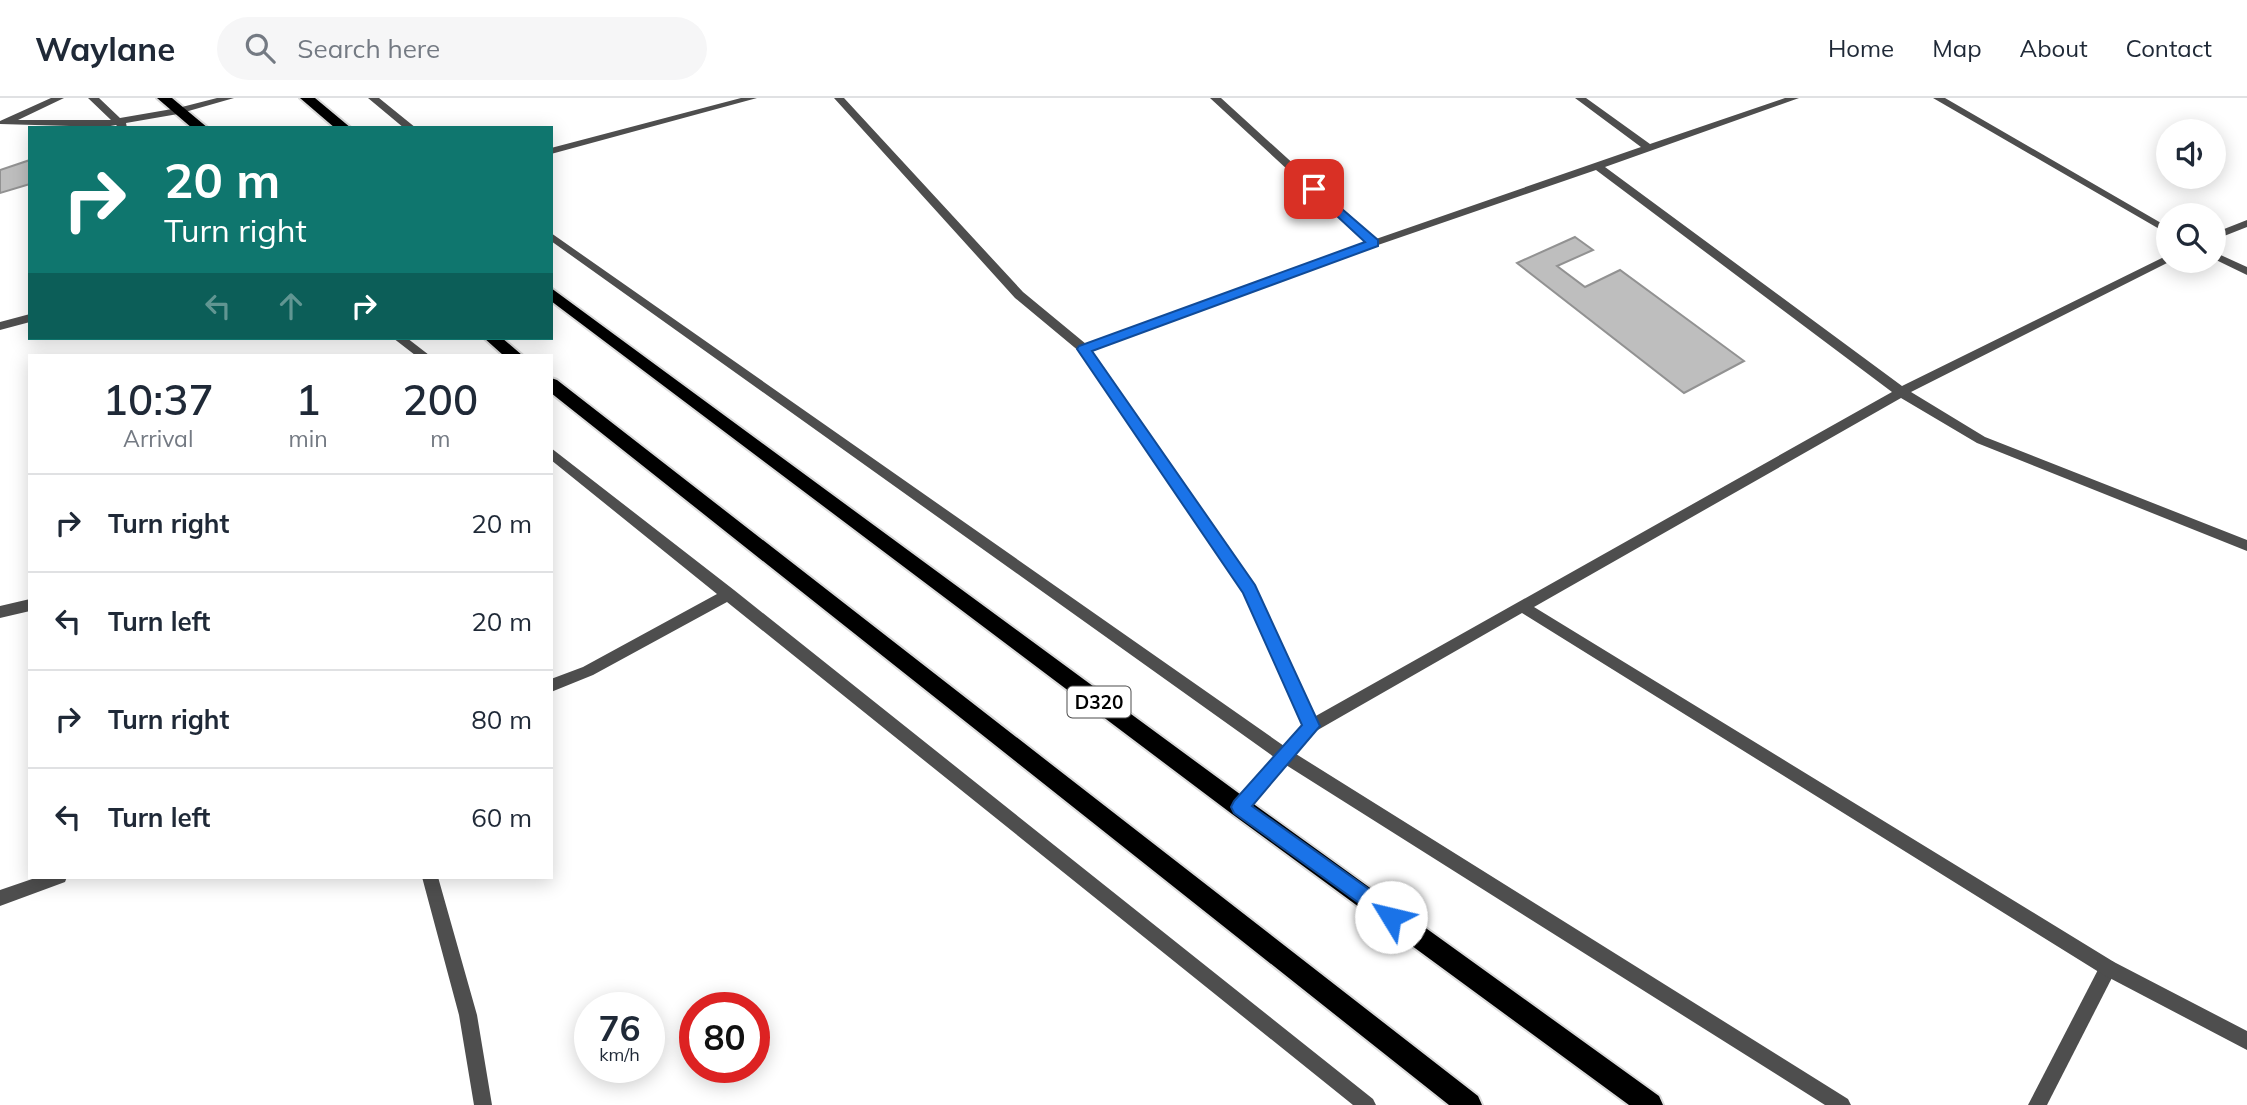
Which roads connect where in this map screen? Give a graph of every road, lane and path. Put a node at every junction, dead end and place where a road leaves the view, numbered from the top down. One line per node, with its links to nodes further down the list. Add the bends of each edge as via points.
1 (59, 98): 14 (street)
2 (93, 98): 15 (street)
3 (164, 98): 13 (highway)
4 (229, 98): 13 (street)
5 (307, 98): 17 (highway)
6 (373, 98): 18 (street)
7 (752, 98): 20 (street)
8 (839, 98): 35 (street, via 1019,295)
9 (1215, 98): 26 (street)
10 (1580, 98): 19 (street)
11 (1794, 98): 19 (street)
12 (1938, 98): 23 (street)
13 (178, 111): 15 (street); 16 (highway)
14 (2, 123): 15 (street)
15 (122, 125)
16 (198, 126)
17 (342, 126)
18 (408, 126)
19 (1650, 149): 21 (street)
20 (553, 151)
21 (1599, 167): 26 (street); 39 (street)
22 (2247, 223): 24 (street)
23 (2156, 224)
24 (2226, 232)
25 (553, 237): 48 (street)
26 (1374, 243): 35 (street)
27 (2226, 261): 29 (street)
28 (2156, 264): 39 (street)
29 (2247, 271)
30 (553, 294): 49 (highway, D320)
31 (28, 319): 32 (street)
32 (0, 326)
33 (402, 340): 36 (street)
34 (495, 340): 37 (highway)
35 (1084, 349): 47 (street, via 1250,590)
36 (421, 354)
37 (513, 354)
38 (553, 386): 57 (highway)
39 (1901, 393): 41 (street, via 1980,440); 44 (street)
40 (553, 455): 42 (street)
41 (2247, 546)
42 (729, 594): 46 (street, via 588,671); 56 (street)
43 (28, 606): 45 (street)
44 (1522, 607): 47 (street); 53 (street)
45 (0, 612)
46 (553, 685)
47 (1311, 726): 48 (street)
48 (1285, 757): 49 (street); 59 (street)
49 (1240, 807): 58 (highway, D320)
50 (53, 879): 52 (street)
51 (431, 879): 55 (street, via 468,1015)
52 (0, 898)
53 (2109, 968): 54 (street); 60 (street)
54 (2247, 1041)
55 (483, 1105)
56 (1367, 1105)
57 (1469, 1105)
58 (1650, 1105)
59 (1842, 1105)
60 (2037, 1105)

